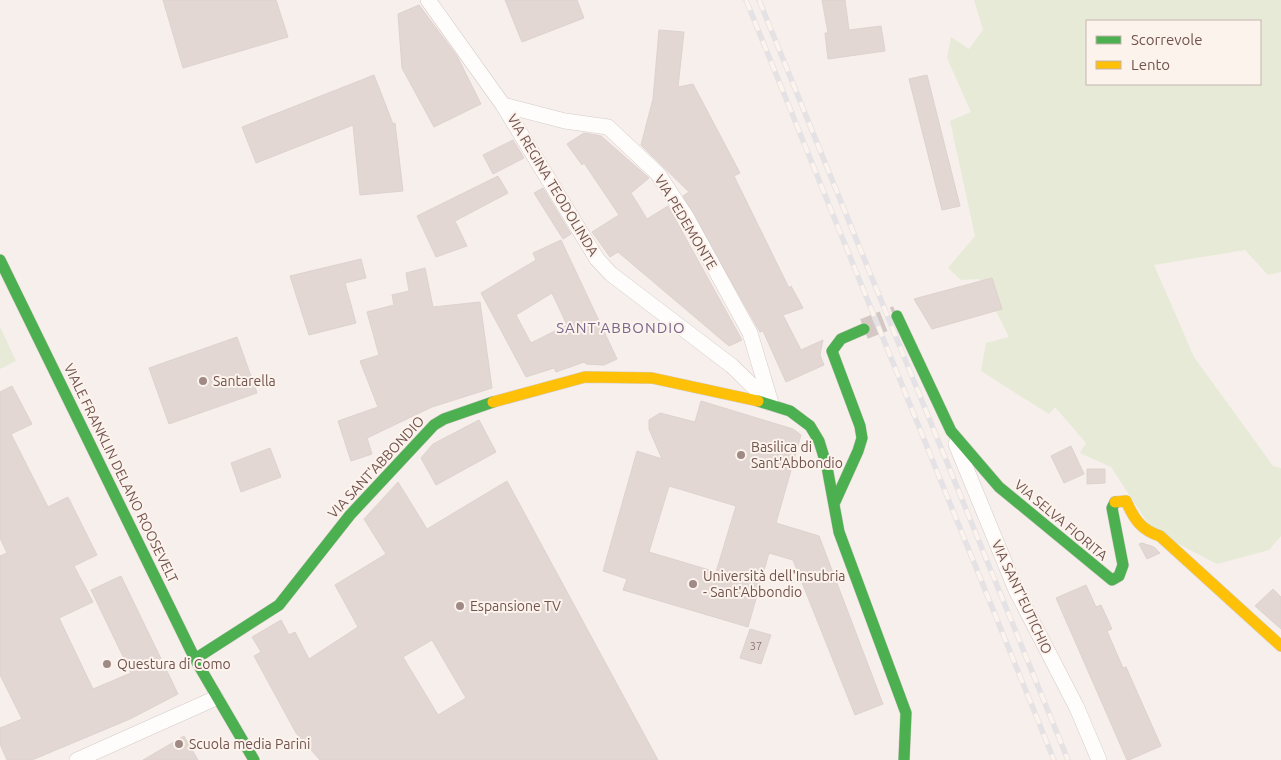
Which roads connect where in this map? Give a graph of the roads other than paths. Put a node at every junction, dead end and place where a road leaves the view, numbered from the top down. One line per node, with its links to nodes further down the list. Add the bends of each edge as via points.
1 (428, 0): 2 (street, VIA REGINA TEODOLINDA)
2 (503, 105): 6 (street, VIA REGINA TEODOLINDA, via 597,259 611,274 732,366); 6 (street, VIA PEDEMONTE, via 565,121 608,127 658,174 687,218 750,333)
3 (0, 260): 10 (street, VIALE FRANKLIN DELANO ROOSEVELT)
4 (897, 316): 7 (street, VIA SELVA FIORITA)
5 (861, 330): 8 (street, via 834,343 832,351 862,438)
6 (771, 404): 8 (street, VIA SANT'ABBONDIO, via 810,426 819,441 827,467); 10 (street, VIA SANT'ABBONDIO, via 652,378 585,377 510,396 444,419 434,425 386,474 280,604)
7 (951, 431): 9 (street, VIA SELVA FIORITA, via 999,487 1101,574 1112,580 1119,576 1123,565 1112,508 1116,501 1126,501 1145,532 1160,536); 15 (street, VIA SANT'EUTICHIO, via 1016,590 1077,708)
8 (834, 504): 14 (street, via 839,532 906,713)
9 (1281, 646)
10 (195, 659): 11 (street, VIALE FRANKLIN DELANO ROOSEVELT)
11 (216, 698): 12 (street); 13 (street, VIALE FRANKLIN DELANO ROOSEVELT)
12 (77, 760)
13 (254, 760)
14 (904, 760)
15 (1099, 760)

